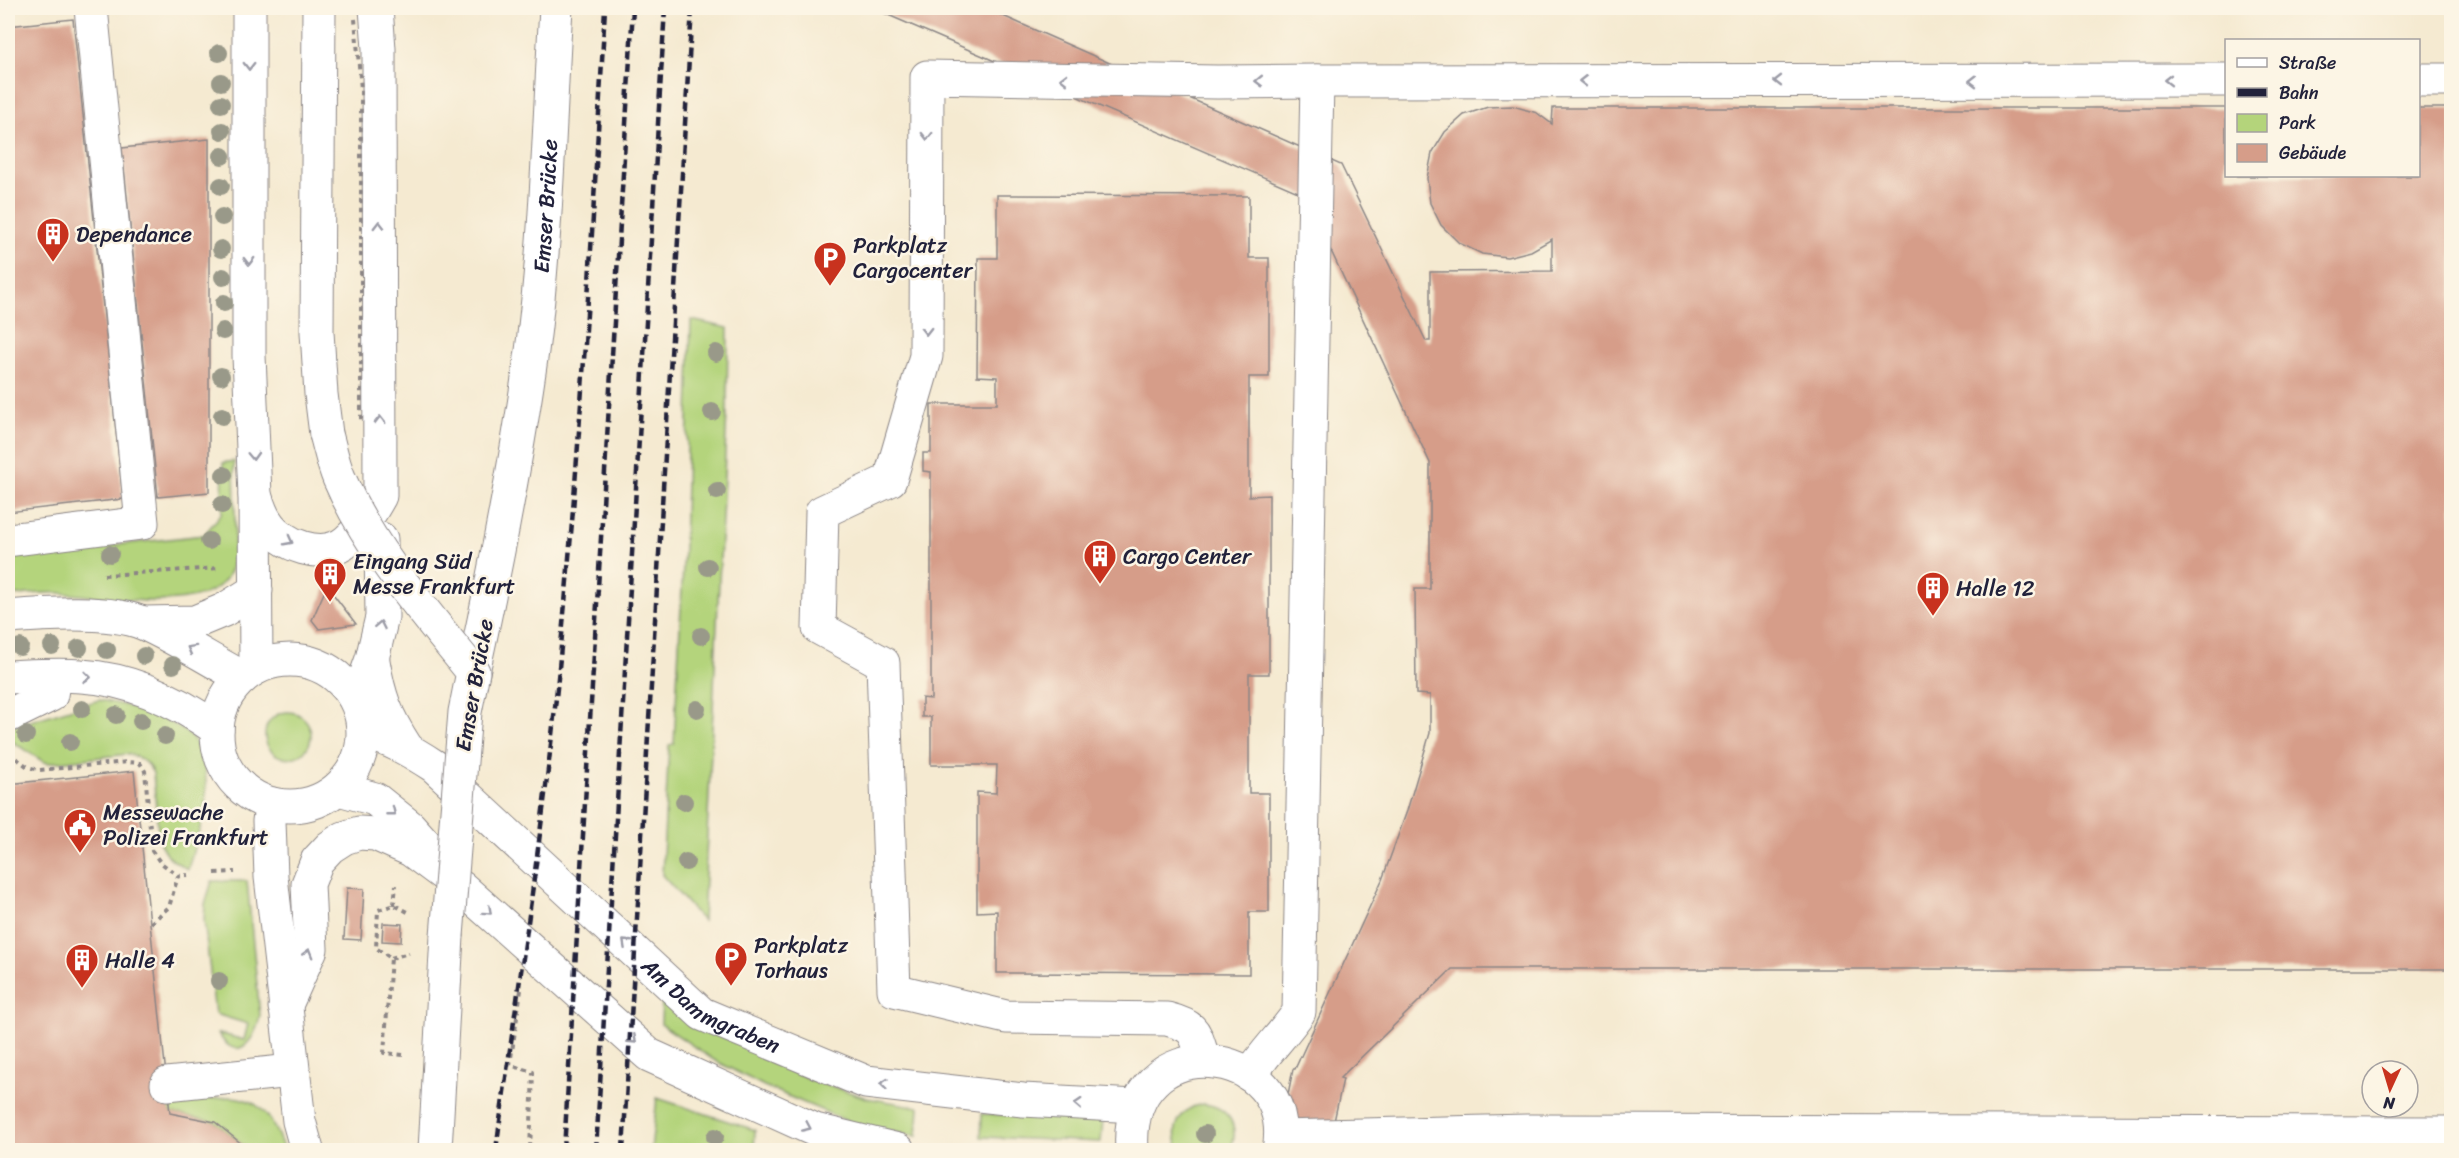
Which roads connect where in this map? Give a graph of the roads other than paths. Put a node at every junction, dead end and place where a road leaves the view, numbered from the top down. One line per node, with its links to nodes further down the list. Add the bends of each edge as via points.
1 (91, 8): 12 (street, via 142,523)
2 (249, 8): 10 (street, one-way to 10, via 249,356)
3 (556, 8): 18 (street, Emser Brücke, via 532,350 497,561)
4 (320, 13): 18 (street, bridge, via 317,332 326,434 338,475 356,514)
5 (366, 13): 11 (street, one-way to 5, via 390,48)
6 (2225, 80): 9 (street, one-way to 9)
7 (2420, 80): 8 (street)
8 (2451, 80)
9 (1317, 81): 30 (street, one-way to 30, via 927,77 926,356 890,480 822,512 819,628 883,663 894,990 1006,1017 1167,1018 1185,1023 1195,1032); 32 (street, via 1299,1012)
10 (255, 495): 11 (street, one-way to 11, via 266,521 278,535 301,547 325,551 346,542); 13 (street)
11 (380, 496): 16 (street, one-way to 11, via 382,617)
12 (8, 540)
13 (256, 590): 15 (street, via 195,622); 17 (street)
14 (8, 617): 15 (street, via 83,615)
15 (144, 623): 17 (street, one-way to 15)
16 (372, 659): 21 (street); 25 (street, via 379,696)
17 (249, 672): 21 (street, via 272,662 297,659 321,666 342,681); 23 (street, via 229,692)
18 (473, 672): 39 (street, Emser Brücke, bridge, via 465,712 449,894)
19 (54, 676): 20 (street); 22 (street, via 51,695); 23 (street, one-way to 23, via 79,675 126,683 189,710)
20 (8, 677)
21 (357, 701): 24 (street)
22 (8, 716)
23 (217, 729): 27 (street, via 219,751 228,772 243,789)
24 (364, 733): 25 (street, Am Dammgraben); 26 (street, via 361,754)
25 (406, 747): 34 (street, Am Dammgraben, one-way to 25, via 1023,1100 866,1082 702,1014 434,766)
26 (339, 789): 27 (street, via 303,806); 28 (street, one-way to 28, via 375,800 394,813)
27 (272, 804): 29 (street, via 272,877)
28 (462, 888): 29 (street, one-way to 28, via 311,949 308,884 317,861 330,847 359,833 375,834 411,850); 40 (street, one-way to 40, via 650,1054 816,1130)
29 (285, 1007): 31 (street)
30 (1204, 1060): 32 (street, via 1228,1064); 34 (street, via 1163,1073)
31 (292, 1071): 33 (street); 38 (street)
32 (1250, 1075): 37 (street, via 1267,1092 1278,1114)
33 (167, 1084)
34 (1136, 1106): 41 (street)
35 (2451, 1133): 36 (street)
36 (1782, 1142): 37 (street, via 1527,1131)
37 (1280, 1144)
38 (307, 1150)
39 (435, 1150)
40 (898, 1150)
41 (1132, 1150)

